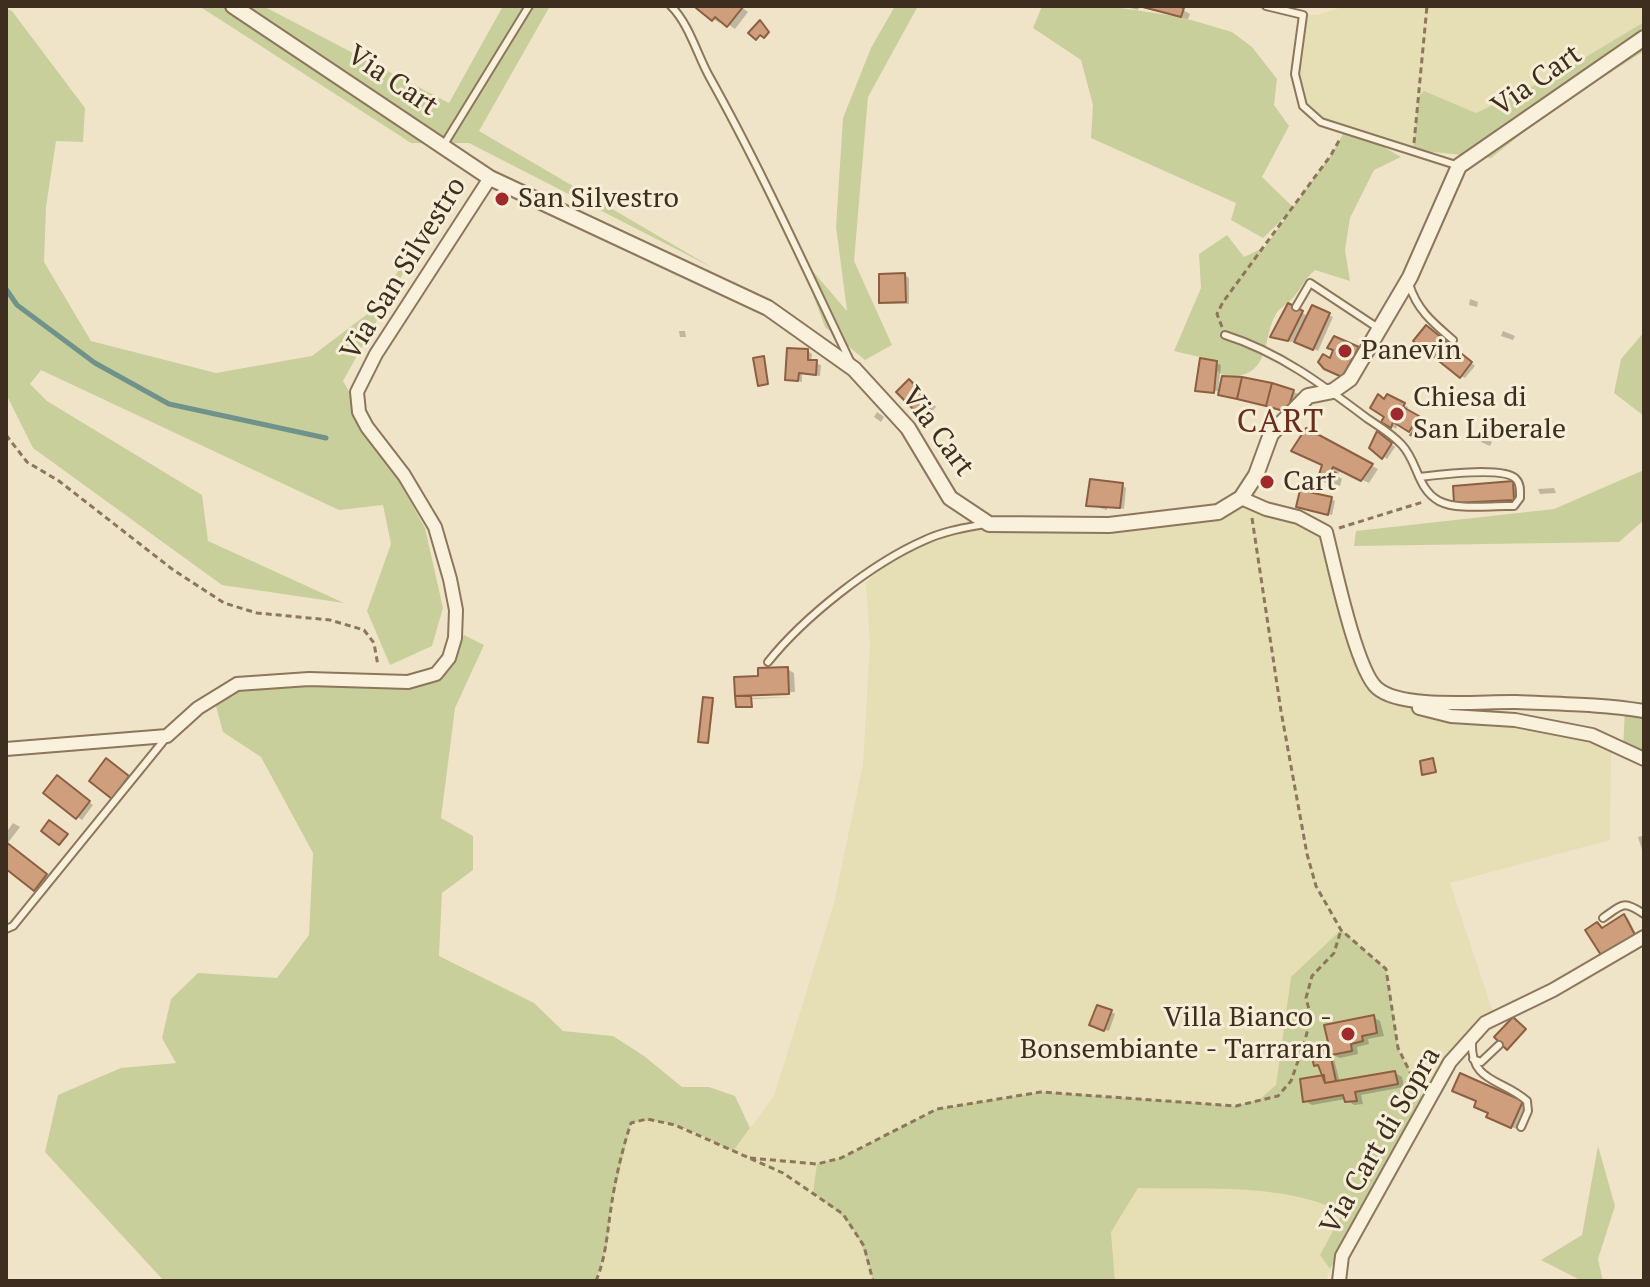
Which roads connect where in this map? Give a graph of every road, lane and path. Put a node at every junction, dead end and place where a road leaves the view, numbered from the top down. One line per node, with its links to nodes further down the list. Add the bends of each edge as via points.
1 (233, 6): 8 (street, Via Cart)
2 (529, 6): 8 (lane)
3 (671, 6): 17 (lane, via 742,135)
4 (1266, 6): 7 (lane, via 1303,15 1295,74 1303,106 1321,122)
5 (1427, 6): 9 (path)
6 (1644, 38): 10 (street, Via Cart)
7 (1346, 129): 9 (lane); 15 (path, via 1223,302 1217,314)
8 (443, 146): 11 (street, Via Cart)
9 (1413, 150): 10 (lane)
10 (1459, 166): 12 (street)
11 (490, 178): 17 (street, Via Cart, via 768,308); 28 (street, Via San Silvestro, via 357,392 367,427 435,527 456,610 449,658 436,674 408,682)
12 (1408, 281): 14 (street); 16 (lane, via 1428,320)
13 (1296, 307): 14 (lane, via 1310,283)
14 (1381, 330): 18 (street, via 1350,379)
15 (1225, 335): 18 (lane, via 1258,346)
16 (1453, 340)
17 (854, 369): 25 (street, Via Cart, via 908,428 950,498)
18 (1333, 391): 21 (lane); 23 (street, via 1308,396 1271,434)
19 (1422, 419): 21 (path)
20 (6, 435): 28 (path, via 27,462 224,603 364,630 374,643)
21 (1403, 446): 22 (lane)
22 (1419, 477): 24 (lane); 24 (lane, via 1484,472 1519,481 1520,498 1514,506 1446,504)
23 (1241, 498): 25 (street, via 1218,512 1109,525); 26 (street); 37 (path, via 1251,515 1307,854 1316,886)
24 (1435, 499): 26 (path)
25 (989, 524): 27 (lane, via 956,529 893,556 787,638)
26 (1326, 532): 29 (street, via 1360,659)
27 (768, 662)
28 (378, 682): 31 (street, Via San Silvestro, via 237,684)
29 (1377, 688): 30 (street, via 1437,704 1607,705); 33 (street, via 1395,701 1451,716 1515,720 1592,735)
30 (1644, 711)
31 (167, 736): 32 (street); 36 (lane)
32 (6, 749)
33 (1644, 759)
34 (1644, 914): 35 (lane, via 1623,904)
35 (1603, 918)
36 (6, 929)
37 (1341, 930): 42 (path, via 1386,969 1398,1048); 44 (path, via 1334,953 1312,976 1304,1044 1291,1081 1278,1096 1236,1106 1041,1092 937,1109 841,1158 817,1164)
38 (1644, 937): 39 (street, Via Cart di Sopra, via 1485,1023)
39 (1472, 1038): 41 (lane); 42 (street, Via Cart di Sopra, via 1450,1062)
40 (1499, 1045): 41 (lane, via 1481,1062)
41 (1473, 1059): 43 (lane, via 1479,1071 1527,1101)
42 (1426, 1105): 47 (street, Via Cart di Sopra, via 1342,1256)
43 (1521, 1127)
44 (750, 1158): 45 (path, via 675,1125 647,1119 631,1123); 46 (path, via 783,1173 843,1214 864,1246)
45 (596, 1281)
46 (873, 1281)
47 (1339, 1281)

